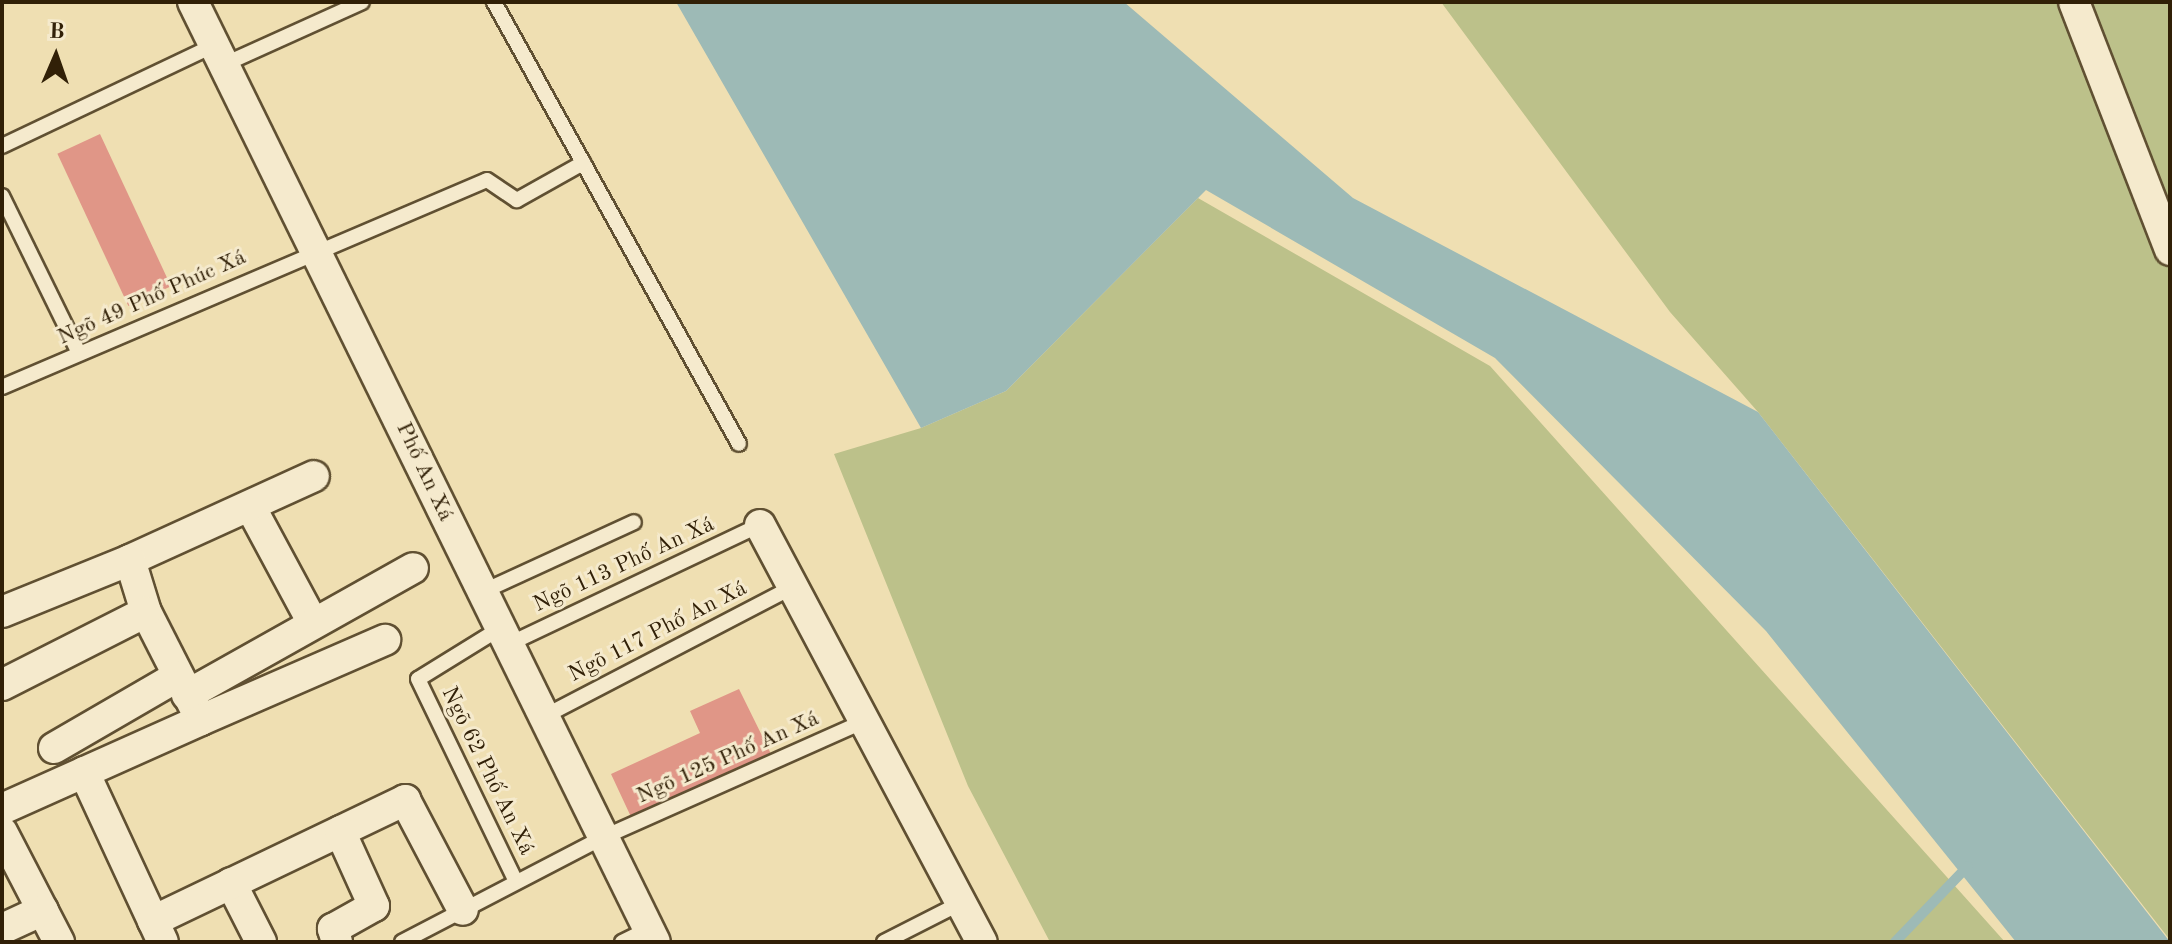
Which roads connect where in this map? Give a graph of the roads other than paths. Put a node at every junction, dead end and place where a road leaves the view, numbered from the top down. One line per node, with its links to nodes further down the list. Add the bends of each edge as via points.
1 (193, 2): 5 (street, Phố An Xá)
2 (362, 2): 5 (lane)
3 (494, 2): 7 (lane)
4 (2074, 2): 10 (street)
5 (220, 55): 6 (lane); 9 (street, Phố An Xá)
6 (2, 146)
7 (583, 163): 9 (lane, Ngõ 49 Phố Phúc Xá, via 517,200 487,180); 13 (lane)
8 (2, 196): 11 (lane)
9 (319, 248): 11 (lane, Ngõ 49 Phố Phúc Xá); 21 (street, Phố An Xá)
10 (2170, 250)
11 (79, 353): 12 (lane, Ngõ 49 Phố Phúc Xá)
12 (2, 387)
13 (739, 444)
14 (314, 476): 15 (street)
15 (250, 506): 18 (street); 24 (street)
16 (634, 522): 21 (lane)
17 (760, 525): 20 (street); 25 (lane, Ngõ 113 Phố An Xá)
18 (130, 560): 22 (street); 23 (street)
19 (413, 568): 24 (street)
20 (793, 587): 29 (lane, Ngõ 117 Phố An Xá); 30 (street)
21 (481, 593): 25 (street, Phố An Xá)
22 (2, 612)
23 (146, 612): 27 (street); 28 (street)
24 (313, 623): 28 (street)
25 (503, 637): 29 (street, Phố An Xá); 37 (lane, Ngõ 62 Phố An Xá, via 418,679)
26 (385, 640): 28 (street)
27 (2, 685)
28 (189, 697): 31 (street); 32 (street)
29 (543, 717): 36 (street, Phố An Xá)
30 (869, 719): 36 (lane, Ngõ 125 Phố An Xá); 39 (street)
31 (54, 748)
32 (84, 772): 33 (street); 43 (street)
33 (2, 809)
34 (340, 831): 38 (street); 41 (street, via 405,800); 47 (street, via 374,906 333,929)
35 (2, 832): 40 (street)
36 (604, 837): 37 (lane, Ngõ 125 Phố An Xá); 44 (street, Phố An Xá)
37 (516, 882): 41 (lane, Ngõ 125 Phố An Xá)
38 (231, 883): 43 (street); 46 (street)
39 (961, 903): 49 (lane); 50 (street)
40 (43, 910): 42 (street); 45 (street)
41 (463, 910): 48 (lane, Ngõ 125 Phố An Xá)
42 (2, 929)
43 (158, 931)
44 (642, 938)
45 (59, 942)
46 (261, 942)
47 (337, 942)
48 (402, 942)
49 (884, 942)
50 (982, 942)

